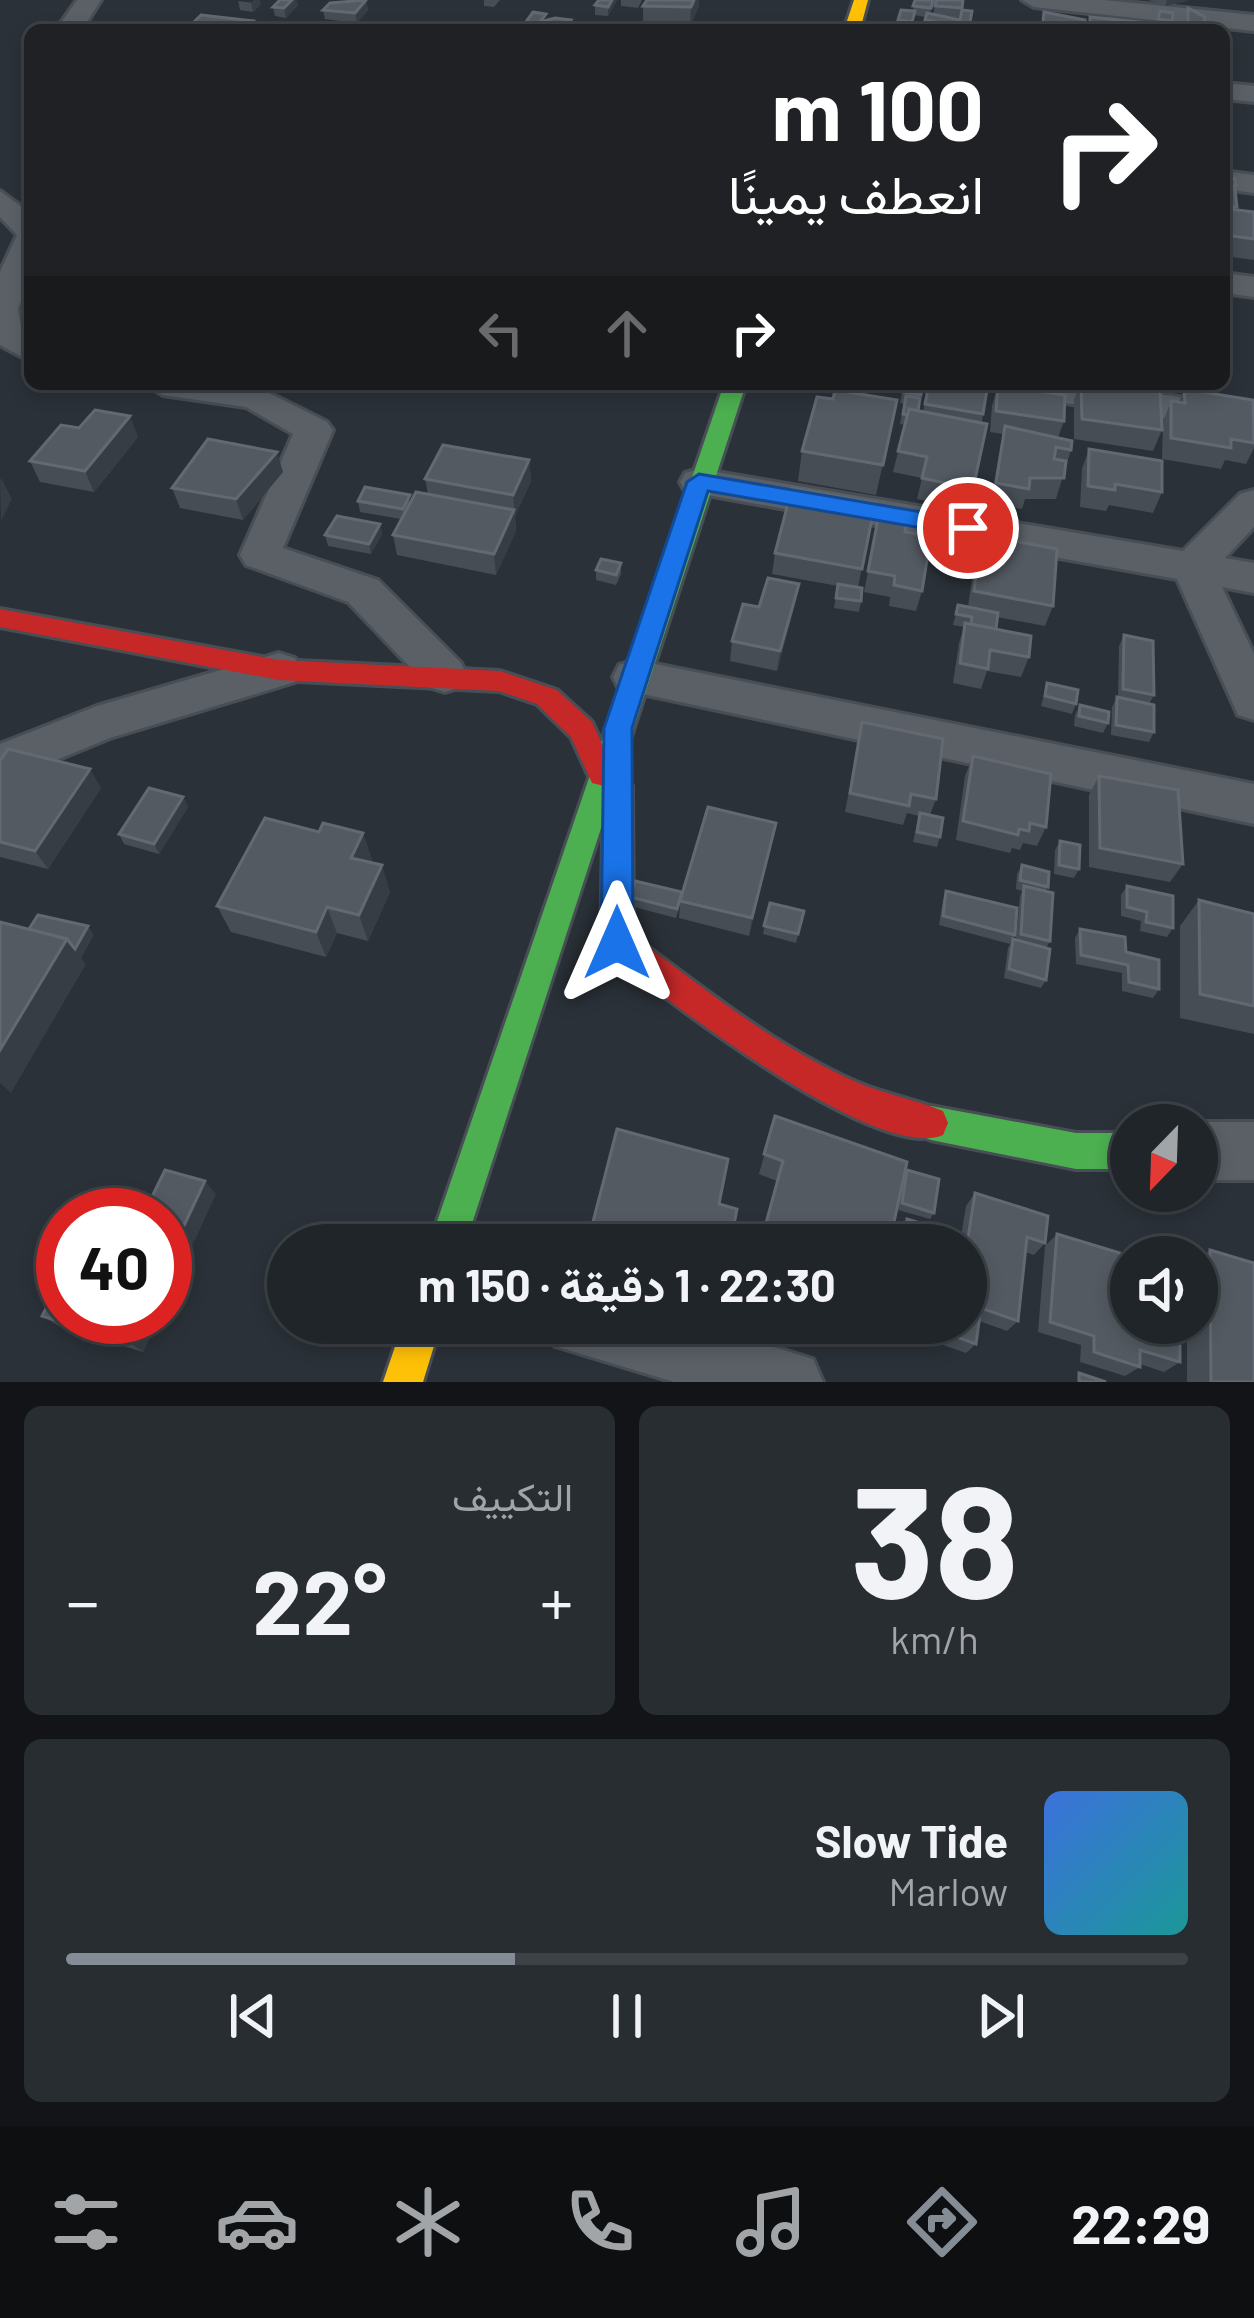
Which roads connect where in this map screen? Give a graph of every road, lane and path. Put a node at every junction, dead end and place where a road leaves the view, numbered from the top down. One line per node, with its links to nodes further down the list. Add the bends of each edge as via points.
1 (1034, 0): 2 (street)
2 (1254, 22)
3 (0, 200): 4 (street)
4 (24, 227)
5 (24, 250): 6 (street, via 1,309 4,331)
6 (24, 346)
7 (205, 390): 17 (street, via 255,397 314,430 260,555 363,591)
8 (733, 390): 11 (street)
9 (1055, 390): 10 (street)
10 (1254, 420)
11 (699, 482): 13 (street); 18 (street)
12 (1254, 503): 13 (street)
13 (1192, 566): 14 (street); 19 (street)
14 (1254, 578)
15 (0, 618): 16 (street)
16 (279, 670): 17 (street); 21 (street, via 97,724)
17 (445, 675): 22 (street, via 547,697 582,730)
18 (635, 677): 20 (street); 23 (street)
19 (1254, 702)
20 (618, 728): 22 (street); 24 (street, via 617,943 765,1050 842,1092 905,1118)
21 (0, 764)
22 (602, 775): 27 (street)
23 (1254, 803)
24 (1110, 1151)
25 (1218, 1151): 26 (street)
26 (1254, 1151)
27 (454, 1224)
28 (415, 1344): 30 (street)
29 (653, 1344): 31 (street)
30 (403, 1382)
31 (790, 1382)

